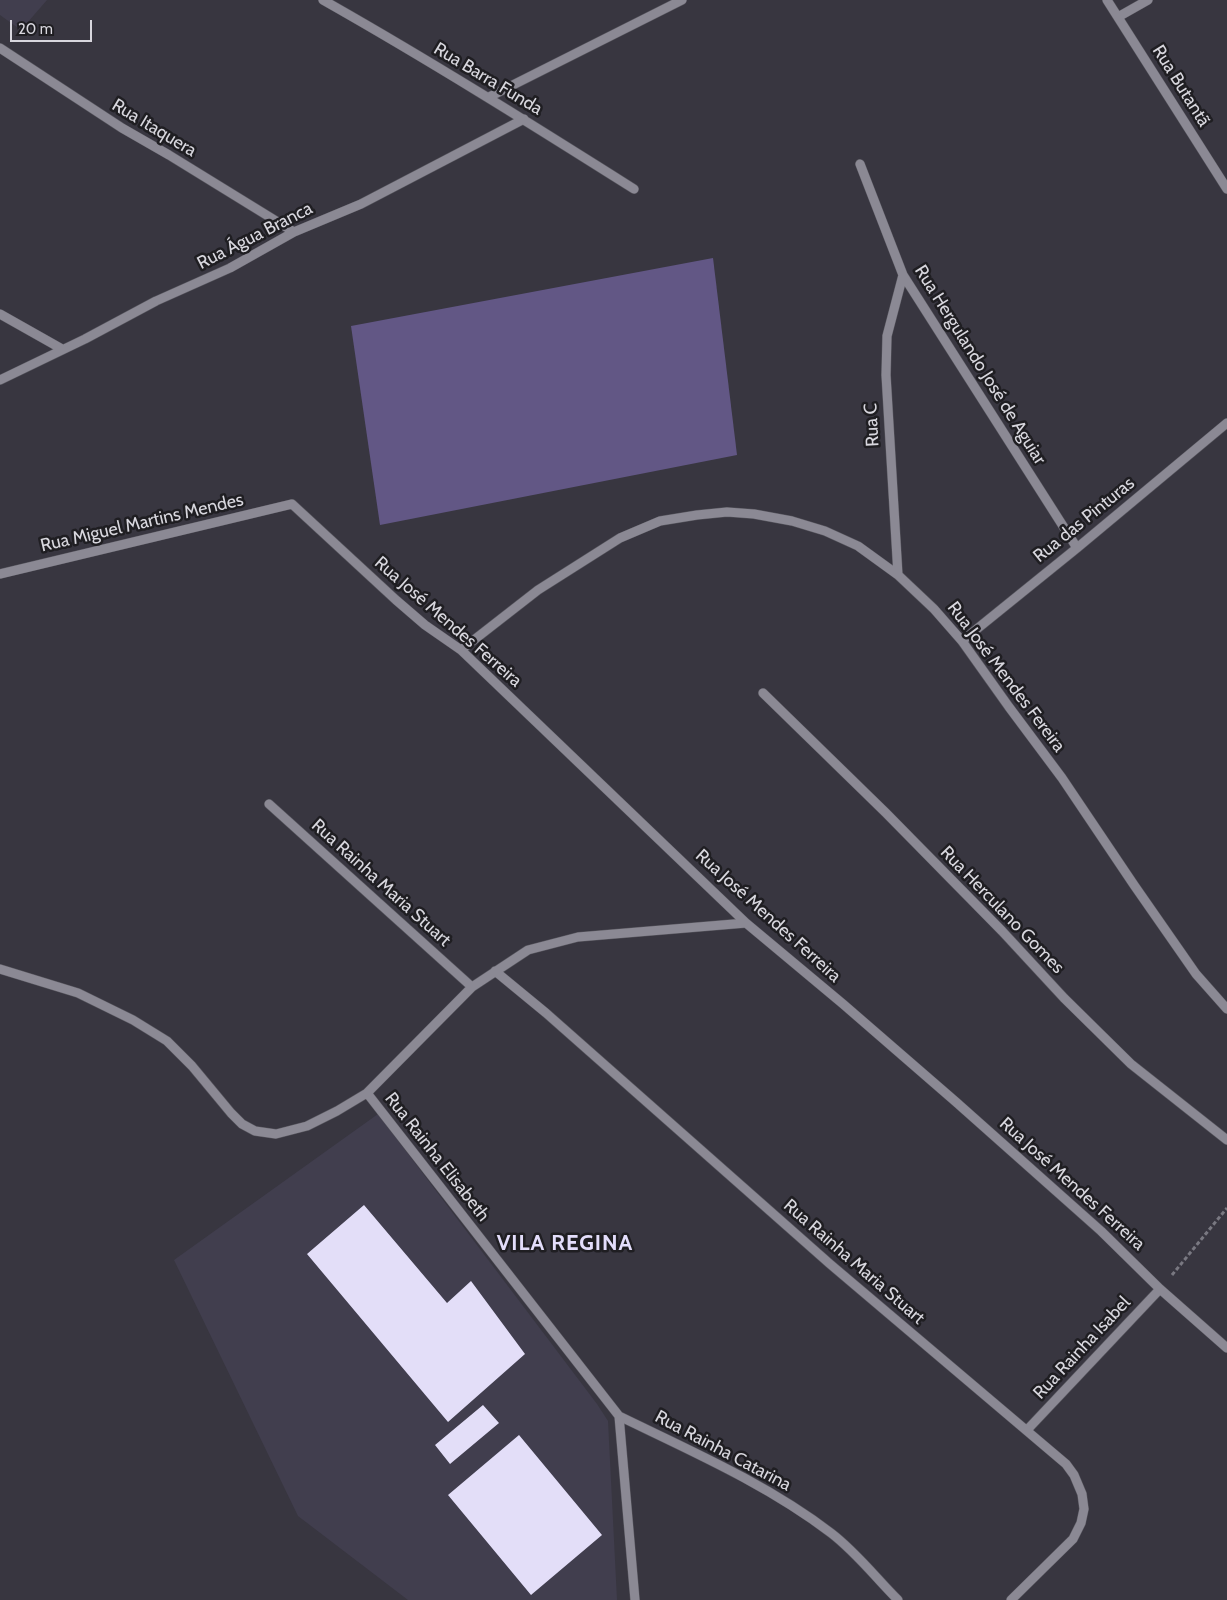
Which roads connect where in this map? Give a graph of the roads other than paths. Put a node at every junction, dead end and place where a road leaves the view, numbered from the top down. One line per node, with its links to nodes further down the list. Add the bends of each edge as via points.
1 (323, 0): 7 (street, Rua Barra Funda)
2 (682, 0): 7 (street)
3 (1106, 0): 5 (street, Rua Butantã)
4 (1148, 0): 5 (street)
5 (1118, 16): 11 (street, Rua Butantã)
6 (0, 48): 12 (street, Rua Itaquera, via 122,128)
7 (489, 97): 8 (street, Rua Barra Funda)
8 (524, 119): 10 (street, Rua Barra Funda); 12 (street, Rua Água Branca, via 361,204)
9 (860, 164): 13 (street, Rua Hergulando José de Aguiar)
10 (634, 189)
11 (1227, 190)
12 (294, 232): 15 (street, Rua Água Branca, via 230,268)
13 (903, 275): 19 (street, Rua Hergulando José de Aguiar); 21 (street, Rua C, via 888,336 886,375)
14 (0, 314): 15 (street)
15 (62, 349): 16 (street, Rua Água Branca)
16 (0, 380)
17 (1227, 423): 19 (street, Rua das Pinturas)
18 (292, 504): 20 (street, Rua Miguel Martins Mendes); 23 (street, Rua José Mendes Ferreira, via 396,600)
19 (1077, 548): 22 (street, Rua das Pinturas)
20 (0, 574)
21 (898, 575): 22 (street, Rua José Mendes Fereira); 23 (street, Rua José Mendes Fereira, via 858,546 792,521 727,512 660,521 620,538 538,590)
22 (962, 641): 30 (street, Rua José Mendes Fereira, via 1062,778 1196,974)
23 (461, 650): 26 (street, Rua José Mendes Ferreira)
24 (763, 693): 32 (street, Rua Herculano Gomes, via 1131,1064)
25 (269, 804): 29 (street, Rua Rainha Maria Stuart)
26 (746, 923): 28 (street, Rua Rainha Elisabeth, via 578,937 528,950); 33 (street, Rua José Mendes Ferreira, via 956,1102 1101,1231)
27 (0, 969): 31 (street, via 78,993 167,1041 231,1113 255,1131 276,1134 307,1126)
28 (495, 971): 29 (street, Rua Rainha Elisabeth); 36 (street, Rua Rainha Maria Stuart, via 830,1264)
29 (472, 987): 31 (street, Rua Rainha Elisabeth)
30 (1227, 1010)
31 (367, 1093): 35 (street, Rua Rainha Elisabeth)
32 (1227, 1140)
33 (1160, 1289): 34 (street, Rua José Mendes Ferreira); 36 (street, Rua Rainha Isabel)
34 (1227, 1348)
35 (619, 1416): 37 (street); 38 (street, Rua Rainha Catarina, via 747,1479 788,1503 833,1534)
36 (1027, 1430): 39 (street, Rua Rainha Maria Stuart, via 1066,1464 1082,1494 1084,1509 1073,1539)
37 (635, 1600)
38 (898, 1600)
39 (1011, 1600)

